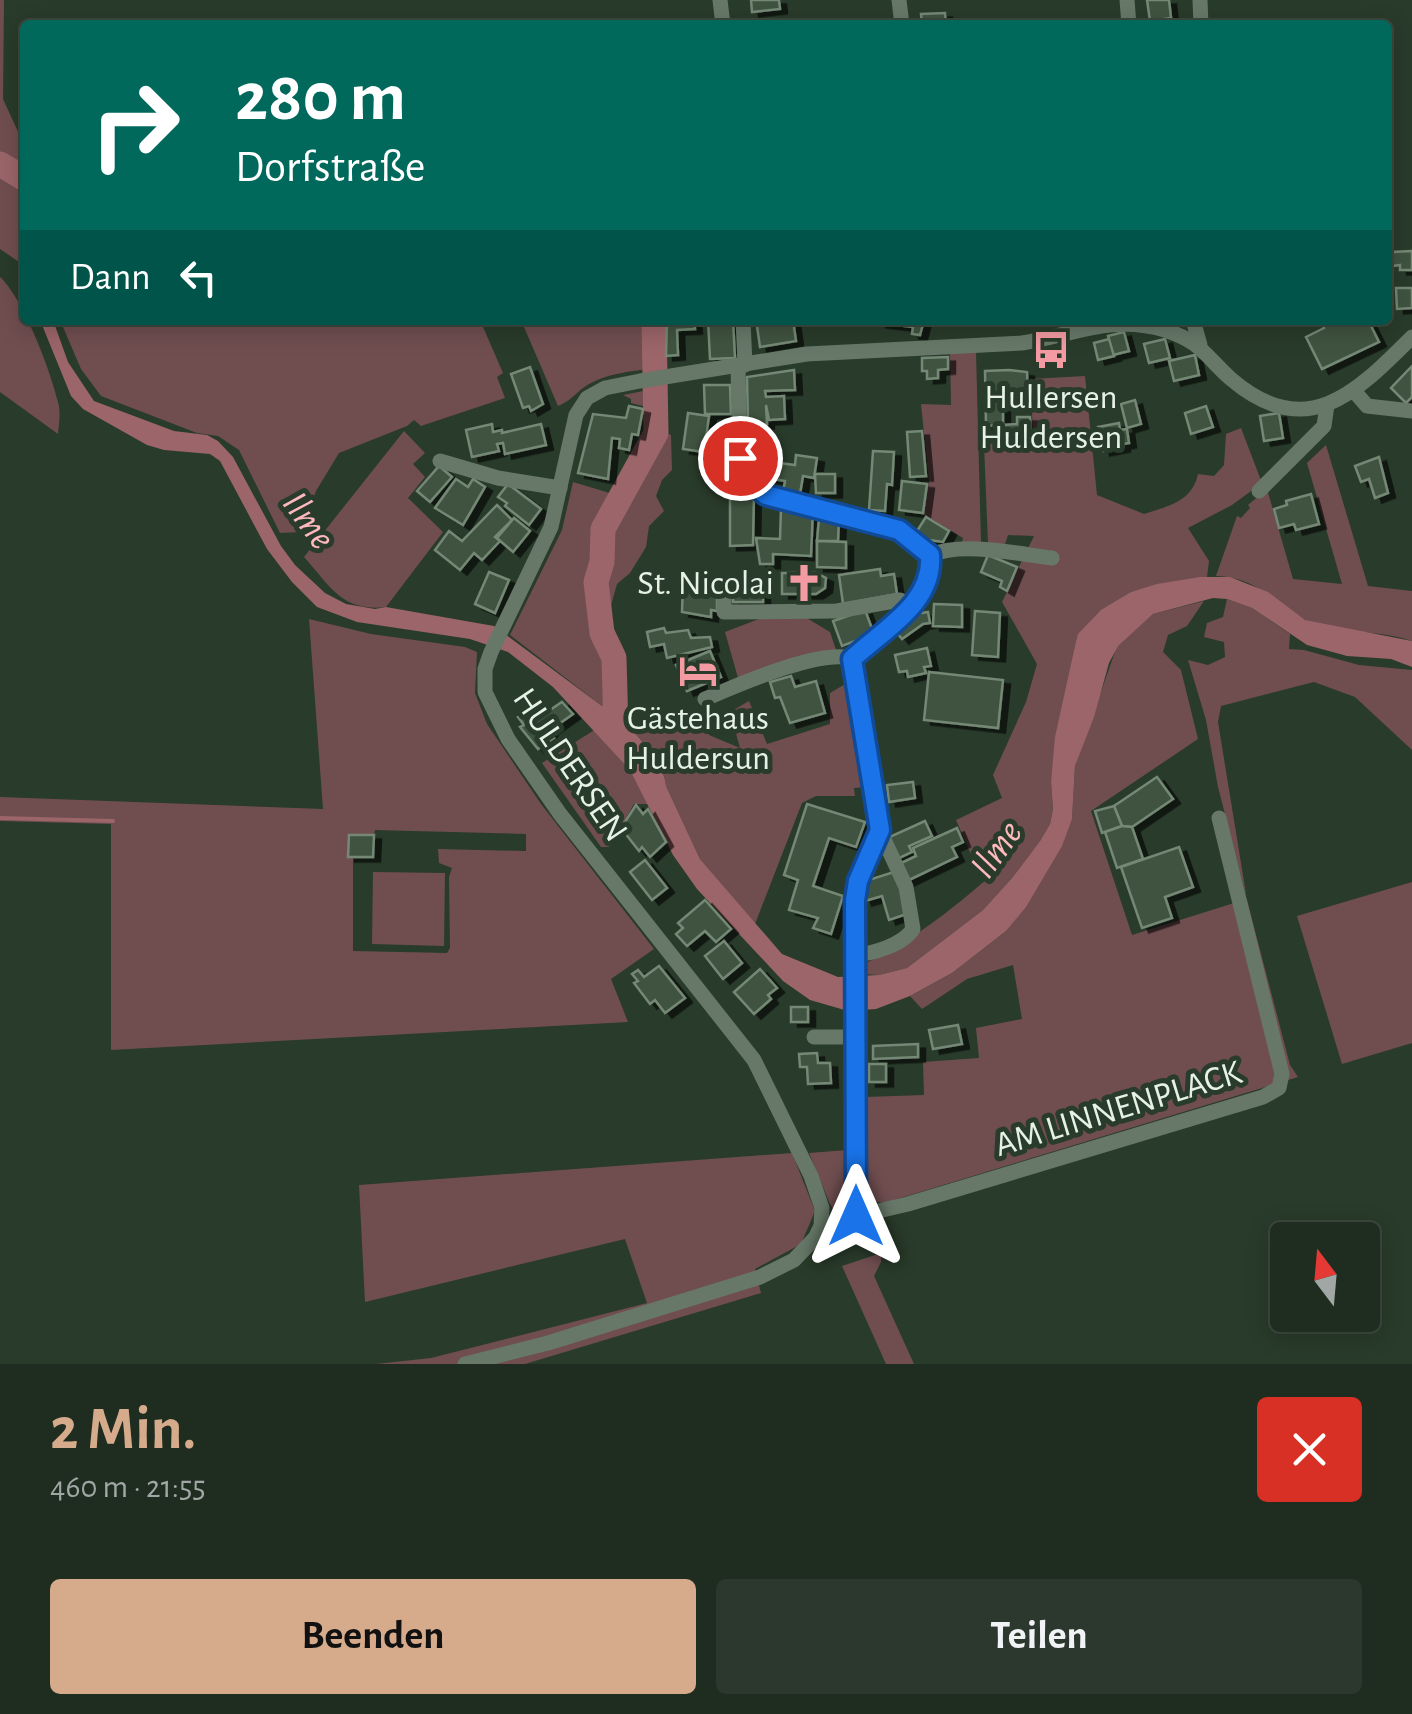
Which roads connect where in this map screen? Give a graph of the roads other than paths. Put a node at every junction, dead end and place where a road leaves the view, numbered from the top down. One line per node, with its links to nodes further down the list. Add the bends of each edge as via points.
1 (743, 325): 7 (street)
2 (1100, 325): 7 (street, HULDERSEN, via 1022,342 859,349)
3 (1142, 325): 6 (street, HULDERSEN)
4 (1194, 325): 6 (street)
5 (1412, 336): 8 (street, HULDERSEN)
6 (1200, 345): 9 (street, HULDERSEN, via 1248,394 1294,408)
7 (741, 366): 12 (street, HULDERSEN, via 604,388 587,398 576,415); 14 (street, via 740,458 748,480 766,495 899,530)
8 (1354, 392): 9 (street, HULDERSEN); 10 (street, via 1366,406)
9 (1327, 405): 13 (street, via 1324,426)
10 (1412, 411)
11 (440, 461): 12 (street)
12 (560, 488): 26 (street, HULDERSEN, via 551,527 490,652 485,692 508,739 560,814 748,1050 811,1176)
13 (1258, 491)
14 (930, 555): 15 (street, via 984,550); 17 (street, via 932,575)
15 (1052, 558)
16 (724, 595): 17 (street, via 724,612 838,611 900,600)
17 (912, 606): 18 (street)
18 (852, 659): 19 (street, via 800,664); 21 (street)
19 (705, 698)
20 (1219, 818): 25 (street, AM LINNENPLACK, via 1282,1074 1279,1088)
21 (880, 830): 22 (street, via 858,881); 22 (street, via 906,887 913,929 908,938)
22 (854, 960): 23 (street)
23 (855, 1028): 24 (street); 25 (street)
24 (814, 1037)
25 (856, 1216): 26 (street, AM LINNENPLACK)
26 (821, 1226): 27 (street, via 794,1260 760,1278)
27 (465, 1364)

